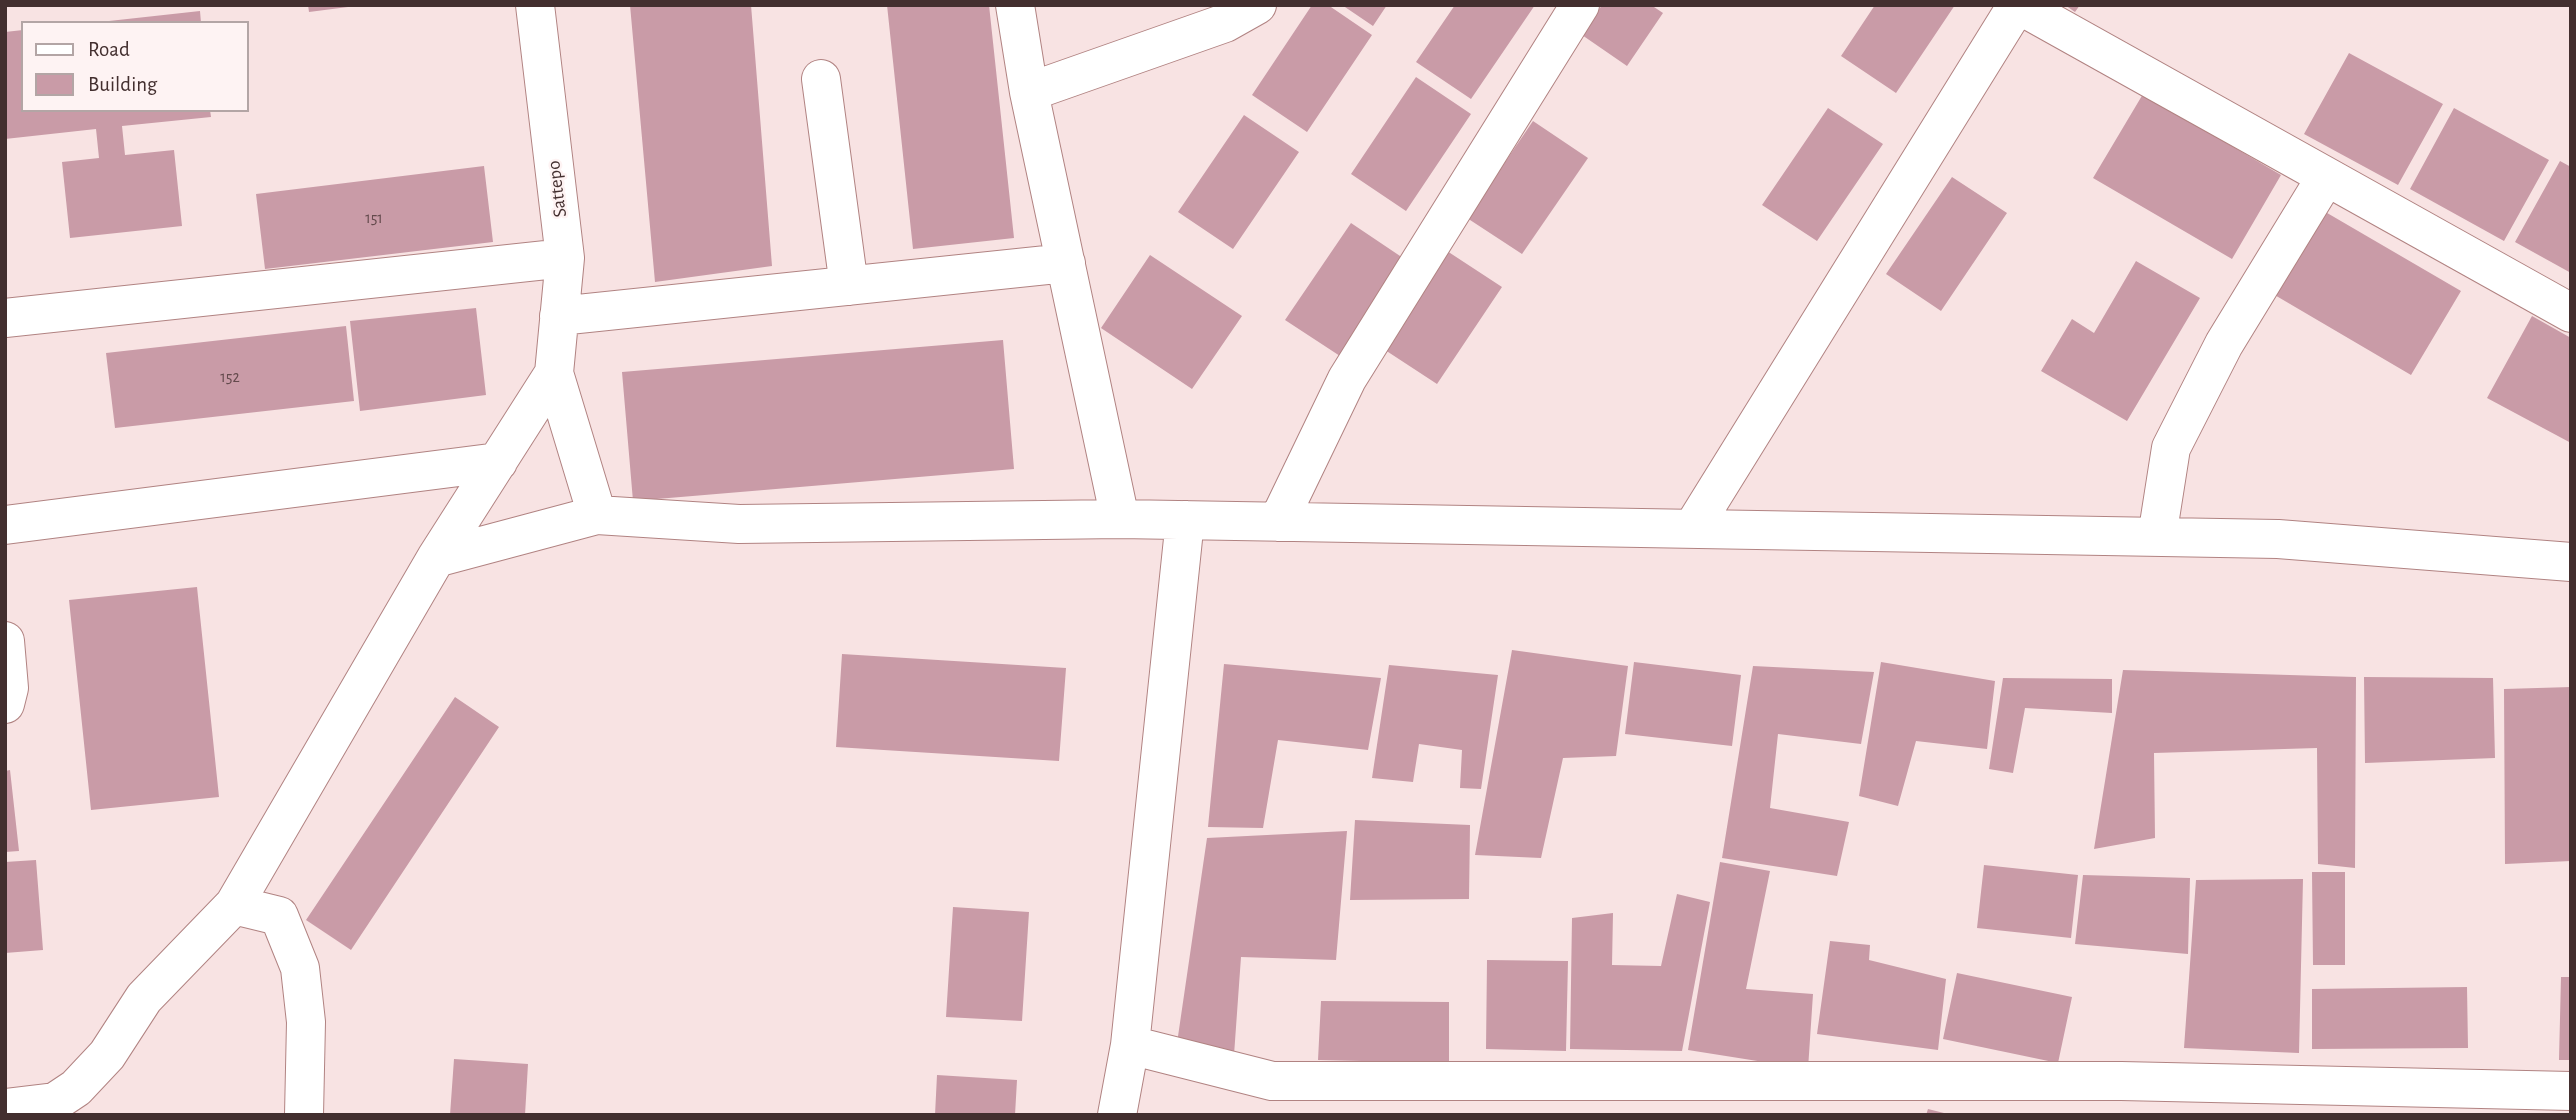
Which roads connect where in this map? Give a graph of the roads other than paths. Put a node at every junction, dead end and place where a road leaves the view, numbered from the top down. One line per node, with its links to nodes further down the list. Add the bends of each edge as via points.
1 (535, 5): 9 (street, Sattepo)
2 (1015, 5): 7 (street)
3 (1257, 5): 7 (street, via 1225,23)
4 (1580, 5): 20 (street, via 1347,379)
5 (2018, 5): 8 (street); 22 (street)
6 (821, 79): 11 (street)
7 (1029, 92): 10 (street)
8 (2326, 177): 12 (street); 23 (street, via 2224,344 2171,448)
9 (565, 258): 13 (street, Sattepo); 14 (street)
10 (1066, 263): 11 (street); 18 (street)
11 (849, 286): 13 (street)
12 (2571, 313)
13 (559, 316): 15 (street, Sattepo)
14 (5, 318)
15 (554, 373): 16 (street); 17 (street)
16 (498, 462): 21 (street); 24 (street)
17 (597, 515): 18 (street, via 739,524); 24 (street)
18 (1120, 519): 19 (street)
19 (1185, 520): 20 (street); 29 (street)
20 (1278, 522): 22 (street)
21 (5, 525)
22 (1692, 529): 23 (street)
23 (2157, 537): 25 (street, via 2278,539)
24 (436, 558): 28 (street)
25 (2571, 562)
26 (5, 641): 27 (street, via 9,688)
27 (5, 704)
28 (234, 905): 31 (street, via 144,998 107,1055 76,1088 55,1102); 32 (street, via 279,916 300,968 306,1022)
29 (1129, 1045): 30 (street, via 1272,1081 2121,1082); 33 (street)
30 (2571, 1091)
31 (5, 1108)
32 (304, 1115)
33 (1117, 1115)

